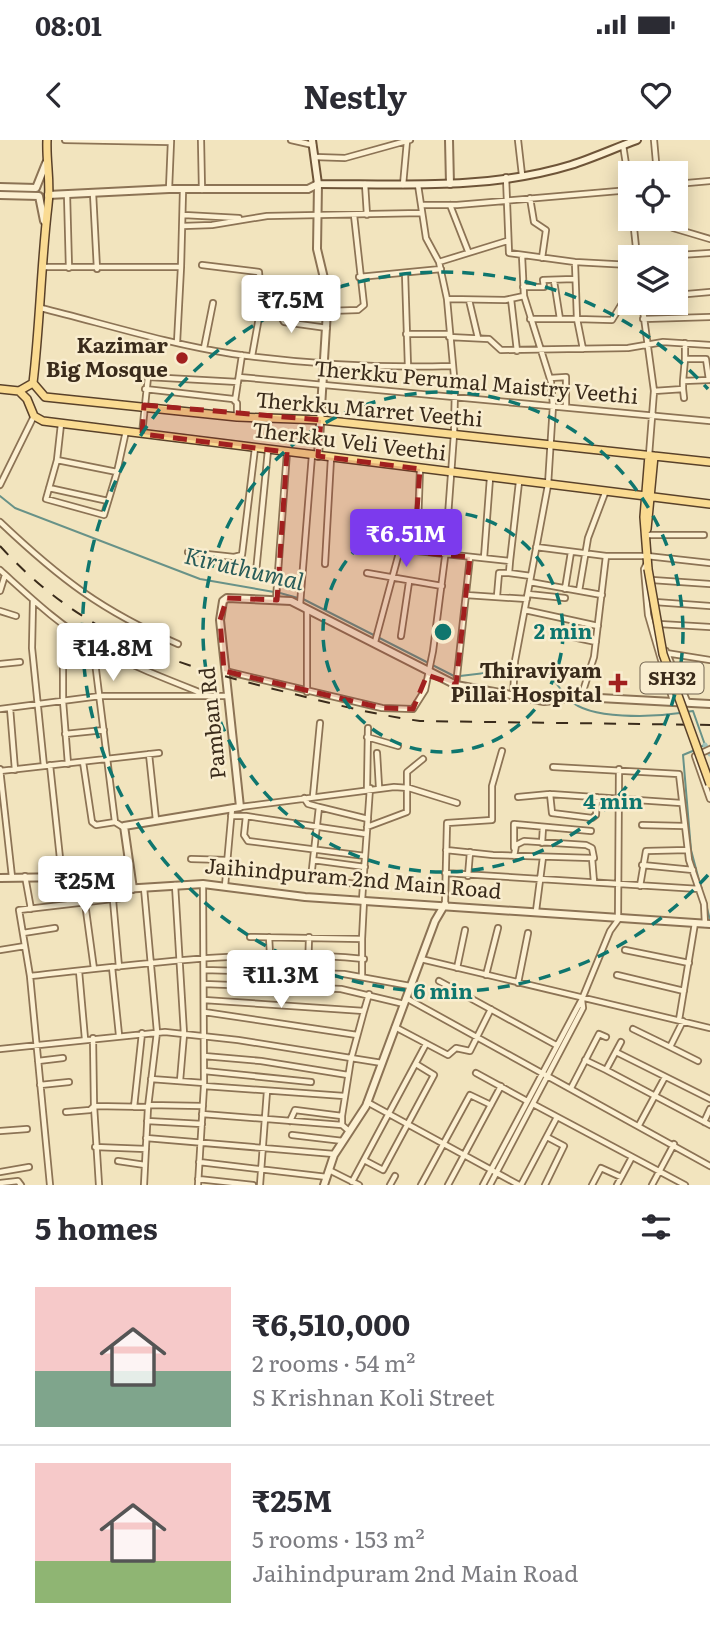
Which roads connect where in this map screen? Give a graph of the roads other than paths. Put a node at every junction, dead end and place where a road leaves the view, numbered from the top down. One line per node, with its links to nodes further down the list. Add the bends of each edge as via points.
1 (47, 140): 19 (main road)
2 (65, 140): 11 (street)
3 (201, 140): 32 (street)
4 (292, 140): 13 (street)
5 (406, 140): 16 (street, via 345,158); 27 (street)
6 (449, 140): 26 (street)
7 (518, 140): 20 (street)
8 (609, 140): 15 (street)
9 (637, 140): 14 (street)
10 (654, 140): 18 (street)
11 (144, 141): 12 (street)
12 (171, 141): 30 (street)
13 (312, 143): 16 (street)
14 (623, 145): 15 (street); 17 (street)
15 (612, 149): 20 (street, via 570,165)
16 (315, 158): 24 (street)
17 (625, 161)
18 (656, 161)
19 (46, 163): 29 (street, via 36,188); 37 (main road)
20 (522, 175): 21 (street)
21 (506, 177): 26 (street); 39 (street)
22 (710, 181): 23 (street)
23 (688, 183)
24 (318, 184): 25 (street); 32 (street, via 308,189); 44 (street)
25 (365, 184): 27 (street); 46 (street)
26 (450, 184): 28 (street)
27 (403, 185): 28 (street)
28 (418, 185): 40 (street)
29 (0, 187)
30 (169, 189): 31 (street); 34 (street)
31 (183, 190): 32 (street); 43 (street)
32 (202, 190)
33 (618, 191): 38 (street)
34 (93, 193): 35 (street); 65 (street)
35 (67, 194): 37 (street); 64 (street)
36 (0, 195): 48 (street, via 39,196)
37 (48, 195): 48 (main road)
38 (530, 198): 39 (street); 57 (street, via 534,222 546,230)
39 (508, 200): 41 (street); 52 (street)
40 (421, 205): 41 (street); 42 (street)
41 (450, 205): 53 (street)
42 (422, 214): 46 (street); 58 (street, via 426,238)
43 (184, 215): 47 (street); 49 (street)
44 (316, 215): 45 (street); 47 (street); 81 (street)
45 (354, 215): 46 (street); 68 (street)
46 (368, 215)
47 (244, 219): 49 (street)
48 (44, 222): 62 (main road)
49 (183, 226): 63 (street)
50 (683, 231): 51 (street)
51 (710, 239)
52 (507, 241): 53 (street); 56 (street, via 509,253)
53 (468, 251): 58 (street)
54 (710, 253): 55 (street)
55 (688, 254)
56 (522, 256): 57 (street); 71 (street)
57 (542, 258): 59 (street)
58 (439, 262): 66 (street)
59 (575, 262): 60 (street); 69 (street)
60 (618, 264)
61 (202, 265): 82 (street, via 260,272)
62 (43, 267): 64 (street); 79 (main road)
63 (181, 267): 65 (street); 93 (street)
64 (69, 268): 65 (street)
65 (97, 269)
66 (440, 269): 67 (street); 75 (street)
67 (405, 273): 68 (street); 90 (street)
68 (359, 277): 81 (street, via 361,309)
69 (574, 279): 70 (street); 87 (street)
70 (554, 281): 71 (street, via 543,280 544,287); 86 (street)
71 (523, 287): 74 (street)
72 (710, 292): 73 (street)
73 (688, 294)
74 (524, 296): 76 (street); 85 (street)
75 (447, 299): 77 (street); 91 (street)
76 (511, 299): 77 (street); 99 (street)
77 (469, 300): 92 (street)
78 (213, 303): 97 (street)
79 (41, 308): 93 (street); 110 (main road)
80 (618, 310): 87 (street, via 612,320)
81 (327, 311): 89 (street)
82 (260, 314): 89 (street); 102 (street)
83 (643, 315): 88 (street)
84 (710, 317): 88 (street)
85 (530, 319): 86 (street); 100 (street)
86 (561, 319): 87 (street)
87 (577, 319): 98 (street)
88 (643, 319): 95 (street)
89 (327, 328): 104 (street)
90 (407, 334): 91 (street); 106 (street)
91 (449, 335): 92 (street); 105 (street)
92 (478, 338): 99 (street, via 489,339 498,349)
93 (177, 343): 97 (street)
94 (685, 343): 95 (street); 96 (street); 103 (street)
95 (647, 344): 98 (street); 116 (street)
96 (710, 345)
97 (204, 348): 101 (street)
98 (583, 349): 100 (street)
99 (517, 351): 100 (street)
100 (542, 351): 108 (street)
101 (242, 355): 102 (street); 107 (street)
102 (252, 356): 104 (street)
103 (685, 359): 109 (street); 109 (street, via 706,359 709,380)
104 (325, 362): 106 (street); 111 (street)
105 (451, 366): 106 (street); 118 (street)
106 (408, 367)
107 (238, 379): 111 (street, Therkku Perumal Maistry Veethi); 112 (street, Therkku Perumal Maistry Veethi, via 155,375 148,377); 120 (street)
108 (550, 379): 122 (street); 123 (street, via 566,377)
109 (683, 381): 114 (street)
110 (33, 383): 115 (main road); 117 (main road)
111 (324, 385): 118 (street, Therkku Perumal Maistry Veethi); 128 (street)
112 (145, 388): 120 (street); 121 (street)
113 (0, 389): 115 (main road)
114 (683, 389): 116 (street); 119 (street)
115 (19, 391): 124 (main road)
116 (654, 391): 126 (street)
117 (45, 397): 121 (main road, Therkku Marret Veethi); 124 (main road, via 35,400)
118 (454, 397): 122 (street, Therkku Perumal Maistry Veethi); 133 (street)
119 (684, 398)
120 (235, 401): 127 (street)
121 (144, 405): 127 (main road, Therkku Marret Veethi); 132 (street)
122 (553, 405): 123 (street, Therkku Perumal Maistry Veethi); 134 (street)
123 (566, 407): 126 (street, Therkku Perumal Maistry Veethi)
124 (31, 408): 125 (main road)
125 (34, 416): 130 (main road, Therkku Veli Veethi); 148 (street)
126 (653, 416): 129 (street, Therkku Perumal Maistry Veethi); 138 (street)
127 (237, 417): 128 (main road, Therkku Marret Veethi)
128 (321, 420): 133 (main road, Therkku Marret Veethi); 139 (street)
129 (710, 421)
130 (61, 423): 131 (main road, Therkku Veli Veethi); 141 (street)
131 (126, 432): 132 (main road, Therkku Veli Veethi); 144 (street)
132 (142, 434): 135 (main road, Therkku Veli Veethi)
133 (454, 434): 134 (main road, Therkku Marret Veethi); 145 (street)
134 (552, 444): 138 (main road, Therkku Marret Veethi); 149 (street)
135 (255, 448): 136 (main road, Therkku Veli Veethi); 160 (street, via 242,555)
136 (268, 450): 137 (main road, Therkku Veli Veethi); 172 (street)
137 (288, 452): 139 (main road, Therkku Veli Veethi); 189 (street)
138 (652, 455): 142 (main road, Therkku Marret Veethi); 152 (main road)
139 (315, 456): 140 (main road, Therkku Veli Veethi); 193 (street)
140 (331, 458): 143 (main road, Therkku Veli Veethi); 170 (street)
141 (57, 460): 144 (street); 150 (street)
142 (710, 461)
143 (420, 469): 145 (main road, Therkku Veli Veethi); 164 (street, via 415,549)
144 (117, 472): 153 (street)
145 (453, 473): 146 (main road, Therkku Veli Veethi); 164 (street)
146 (490, 478): 147 (main road, Therkku Veli Veethi); 166 (street)
147 (519, 482): 149 (main road, Therkku Veli Veethi); 167 (street)
148 (0, 485)
149 (548, 485): 151 (main road, Therkku Veli Veethi); 158 (street)
150 (49, 488): 153 (street); 153 (street, via 46,499 104,515)
151 (605, 493): 152 (main road, Therkku Veli Veethi); 162 (street)
152 (648, 498): 154 (main road, Therkku Veli Veethi); 156 (main road, SH32)
153 (108, 501)
154 (710, 504)
155 (0, 522): 206 (street, via 49,569 106,610)
156 (647, 533): 157 (street); 168 (main road, SH32)
157 (704, 535)
158 (536, 547): 161 (street); 177 (street)
159 (400, 549): 176 (street)
160 (188, 552)
161 (571, 552): 162 (street); 182 (street)
162 (585, 554): 163 (street); 184 (street)
163 (606, 556): 168 (street); 186 (street)
164 (445, 557): 165 (street); 181 (street)
165 (470, 557): 166 (street); 185 (street)
166 (484, 558): 167 (street)
167 (510, 561): 174 (street)
168 (648, 563): 169 (street); 178 (street); 222 (street, via 644,569 648,615); 248 (main road, SH32, bridge, via 663,654)
169 (710, 563)
170 (325, 564)
171 (0, 570): 175 (street)
172 (256, 572)
173 (367, 573): 176 (street)
174 (509, 573): 177 (street); 188 (street, via 499,573)
175 (5, 575): 183 (street); 191 (street)
176 (391, 579): 179 (street); 204 (street)
177 (530, 579): 182 (street); 187 (street)
178 (652, 580): 180 (street); 192 (street)
179 (409, 582): 181 (street); 202 (street)
180 (710, 584)
181 (442, 586): 212 (street)
182 (565, 589): 184 (street)
183 (0, 592)
184 (579, 592): 186 (street)
185 (467, 595): 188 (street); 214 (street)
186 (602, 595): 200 (street)
187 (527, 596): 188 (street); 190 (street); 195 (street)
188 (497, 597)
189 (276, 598): 193 (street, Pamban Rd); 213 (street, Pamban Rd, via 233,596 223,601)
190 (565, 598)
191 (33, 600): 198 (street); 224 (street)
192 (655, 602): 194 (street); 199 (street)
193 (303, 605): 204 (street, Pamban Rd); 215 (street)
194 (710, 606)
195 (525, 610): 200 (street); 219 (street)
196 (0, 611): 197 (street)
197 (16, 616)
198 (63, 624): 207 (street); 221 (street)
199 (659, 624): 201 (street); 208 (street)
200 (598, 626): 205 (street)
201 (710, 627)
202 (401, 636)
203 (568, 636): 205 (street)
204 (376, 641): 212 (street, Pamban Rd)
205 (596, 642): 220 (street)
206 (178, 644)
207 (93, 645): 216 (street); 218 (street)
208 (666, 653): 209 (street); 223 (street)
209 (710, 660)
210 (20, 662): 211 (street)
211 (0, 664)
212 (428, 670): 214 (street, Pamban Rd); 215 (street, via 425,690 413,709 382,708)
213 (224, 671): 215 (street); 217 (street, Pamban Rd)
214 (456, 682): 219 (street, Pamban Rd)
215 (307, 692)
216 (204, 694): 217 (street); 218 (street)
217 (226, 695): 263 (street, Pamban Rd)
218 (100, 696): 221 (street); 230 (street)
219 (513, 696): 220 (street, Pamban Rd, via 544,701)
220 (578, 697): 222 (street, Pamban Rd)
221 (63, 701): 224 (street); 231 (street)
222 (673, 701): 223 (street, Pamban Rd)
223 (687, 701): 225 (street, Pamban Rd)
224 (38, 704): 226 (street); 243 (street)
225 (710, 704)
226 (10, 708): 227 (street); 247 (street)
227 (0, 709)
228 (320, 723): 253 (street)
229 (368, 728): 232 (street)
230 (104, 730): 231 (street); 239 (street)
231 (65, 734): 242 (street)
232 (368, 737): 233 (street); 250 (street)
233 (398, 746)
234 (710, 749): 258 (street, via 695,755)
235 (502, 751): 281 (street, via 492,786 493,818 486,822 449,821)
236 (159, 753): 238 (street)
237 (377, 753): 251 (street)
238 (149, 754): 239 (street); 266 (street)
239 (107, 759): 241 (street); 267 (street)
240 (423, 759): 249 (street, via 409,767)
241 (83, 762): 242 (street); 267 (street, via 92,822)
242 (68, 764): 243 (street)
243 (47, 766): 247 (street); 299 (street)
244 (553, 767): 245 (street)
245 (619, 769): 257 (street); 260 (street, via 680,774)
246 (0, 770): 247 (street); 261 (street)
247 (15, 770)
248 (710, 784)
249 (406, 787): 251 (street); 259 (street); 272 (street, via 407,812)
250 (368, 788): 251 (street); 253 (street); 265 (street)
251 (379, 788)
252 (550, 794): 254 (street); 255 (street); 255 (street, via 552,813 592,818)
253 (313, 796): 256 (street)
254 (518, 797)
255 (597, 797): 257 (street)
256 (304, 798): 262 (street); 263 (street)
257 (618, 799): 260 (street); 306 (street)
258 (710, 799)
259 (457, 803)
260 (681, 803): 270 (street)
261 (2, 807): 298 (street)
262 (319, 807): 265 (street); 268 (street)
263 (234, 810): 264 (street); 266 (street); 276 (street)
264 (246, 816): 268 (street); 277 (street)
265 (368, 819): 272 (street)
266 (156, 820): 271 (street)
267 (115, 822): 271 (street)
268 (317, 825): 275 (street); 280 (street)
269 (642, 825): 270 (street)
270 (684, 826): 282 (street)
271 (123, 827): 312 (street)
272 (367, 827): 275 (street)
273 (543, 827): 274 (street); 278 (street); 279 (street, via 513,825)
274 (591, 831)
275 (366, 834): 284 (street)
276 (229, 840): 277 (street); 289 (street)
277 (246, 840): 280 (street)
278 (542, 843): 279 (street, via 524,841); 288 (street, via 586,845 592,848)
279 (514, 848): 285 (street)
280 (314, 849): 284 (street); 290 (street)
281 (446, 850): 283 (street); 295 (street)
282 (688, 850): 291 (street, via 646,851); 294 (street)
283 (470, 852): 285 (street); 297 (street)
284 (365, 856): 293 (street)
285 (514, 856): 286 (street)
286 (543, 856): 288 (street); 302 (street)
287 (191, 859): 289 (street)
288 (594, 859): 303 (street)
289 (227, 860): 292 (street)
290 (313, 860): 293 (street); 301 (street)
291 (642, 865): 294 (street); 309 (street)
292 (227, 867): 301 (street); 308 (street)
293 (365, 867): 307 (street)
294 (693, 870): 313 (street)
295 (445, 873): 297 (street); 317 (street)
296 (25, 876): 298 (street, Jaihindpuram 2nd Main Road); 299 (street, Jaihindpuram 2nd Main Road); 318 (street)
297 (468, 876): 302 (street)
298 (12, 877): 300 (street, Jaihindpuram 2nd Main Road)
299 (62, 877): 311 (street, Jaihindpuram 2nd Main Road)
300 (0, 878)
301 (310, 878): 307 (street)
302 (540, 881): 303 (street); 319 (street)
303 (594, 882): 306 (street)
304 (174, 884): 305 (street, Jaihindpuram 2nd Main Road); 310 (street, Jaihindpuram 2nd Main Road); 342 (street)
305 (203, 884): 308 (street, Jaihindpuram 2nd Main Road); 339 (street)
306 (616, 884): 309 (street); 321 (street)
307 (364, 885): 315 (street)
308 (225, 886): 315 (street, Jaihindpuram 2nd Main Road)
309 (640, 886): 313 (street)
310 (144, 888): 312 (street, Jaihindpuram 2nd Main Road); 343 (street)
311 (123, 889): 312 (street, Jaihindpuram 2nd Main Road); 314 (street, via 124,897)
312 (133, 889)
313 (699, 889): 323 (street)
314 (113, 900): 316 (street); 346 (street)
315 (363, 900): 317 (street, Jaihindpuram 2nd Main Road); 333 (street)
316 (85, 903): 318 (street); 348 (street)
317 (445, 904): 319 (street, Jaihindpuram 2nd Main Road); 341 (street)
318 (31, 909): 328 (street, via 19,910)
319 (536, 911): 320 (street, Jaihindpuram 2nd Main Road)
320 (605, 918): 321 (street, Jaihindpuram 2nd Main Road); 327 (street)
321 (618, 920): 322 (street, Jaihindpuram 2nd Main Road); 327 (street)
322 (695, 923): 323 (street, Jaihindpuram 2nd Main Road); 344 (street)
323 (708, 924)
324 (55, 928): 328 (street)
325 (498, 928): 352 (street)
326 (465, 930): 347 (street)
327 (610, 931): 362 (street)
328 (23, 933): 334 (street)
329 (528, 933): 357 (street)
330 (250, 937): 331 (street)
331 (269, 937): 332 (street); 337 (street)
332 (309, 937): 333 (street); 338 (street)
333 (362, 939): 340 (street)
334 (25, 946): 335 (street); 354 (street)
335 (0, 950)
336 (625, 950): 344 (street)
337 (270, 954): 338 (street); 339 (street)
338 (309, 954): 340 (street); 351 (street)
339 (204, 958): 342 (street); 349 (street)
340 (364, 959): 355 (street)
341 (421, 959): 347 (street); 359 (street)
342 (180, 960): 343 (street); 374 (street)
343 (151, 963): 346 (street); 372 (street)
344 (689, 963): 360 (street)
345 (111, 967): 346 (street); 348 (street); 376 (street)
346 (118, 967)
347 (457, 968): 352 (street)
348 (94, 969): 350 (street)
349 (204, 970): 351 (street); 358 (street)
350 (79, 971): 354 (street); 381 (street)
351 (308, 973): 355 (street)
352 (486, 975): 357 (street)
353 (617, 975): 360 (street)
354 (30, 976): 383 (street)
355 (366, 977): 359 (street)
356 (439, 981): 365 (street)
357 (519, 983): 362 (street)
358 (204, 984): 361 (street); 363 (street)
359 (410, 986): 364 (street)
360 (684, 991): 368 (street)
361 (366, 993): 364 (street); 366 (street)
362 (582, 999): 368 (street); 385 (street); 401 (street, via 583,1008)
363 (204, 1000): 366 (street); 367 (street)
364 (405, 1001): 369 (street); 380 (street)
365 (491, 1009): 380 (street); 385 (street)
366 (362, 1011): 375 (street)
367 (204, 1012): 375 (street); 377 (street)
368 (681, 1021): 370 (street); 386 (street)
369 (395, 1027): 384 (street); 395 (street)
370 (710, 1028)
371 (634, 1029): 386 (street)
372 (157, 1032): 373 (street); 374 (street); 403 (street)
373 (142, 1033): 376 (street); 420 (street)
374 (184, 1034): 377 (street); 404 (street)
375 (355, 1034): 391 (street)
376 (119, 1035): 379 (street)
377 (204, 1036): 389 (street); 391 (street)
378 (606, 1037): 392 (street, via 599,1034)
379 (93, 1038): 381 (street); 419 (street)
380 (478, 1038): 384 (street, via 470,1051 456,1048 448,1055); 401 (street)
381 (85, 1039): 383 (street)
382 (621, 1042): 388 (street)
383 (36, 1044): 387 (street); 393 (street)
384 (426, 1044): 396 (street)
385 (556, 1045): 401 (street)
386 (670, 1047): 394 (street)
387 (0, 1049)
388 (616, 1052): 397 (street); 402 (street)
389 (204, 1056): 398 (street); 400 (street)
390 (63, 1058): 393 (street)
391 (349, 1058): 395 (street); 400 (street)
392 (585, 1060): 397 (street); 410 (street)
393 (38, 1061): 407 (street)
394 (698, 1062)
395 (382, 1063): 415 (street)
396 (416, 1064): 425 (street); 432 (street, via 435,1075)
397 (606, 1070): 413 (street)
398 (204, 1072): 405 (street); 408 (street)
399 (476, 1073): 409 (street)
400 (345, 1075): 412 (street)
401 (545, 1075): 410 (street); 416 (street)
402 (665, 1076): 413 (street); 414 (street)
403 (151, 1079): 404 (street); 418 (street)
404 (180, 1081): 408 (street)
405 (311, 1082)
406 (69, 1083): 407 (street)
407 (40, 1085): 469 (street)
408 (204, 1085): 411 (street); 421 (street)
409 (501, 1086): 416 (street); 417 (street)
410 (571, 1088): 435 (street)
411 (267, 1091): 412 (street); 428 (street)
412 (343, 1096): 426 (street)
413 (655, 1096): 433 (street); 435 (street)
414 (710, 1099)
415 (367, 1102): 425 (street); 438 (street)
416 (530, 1102): 427 (street); 461 (street); 461 (street)
417 (491, 1105): 445 (street, via 470,1095); 450 (street)
418 (148, 1106): 420 (street); 421 (street); 429 (street)
419 (94, 1107): 420 (street); 423 (street); 446 (street)
420 (134, 1107)
421 (203, 1107): 424 (street)
422 (710, 1109): 433 (street)
423 (66, 1112)
424 (202, 1114): 428 (street); 431 (street)
425 (388, 1114): 432 (street); 452 (street)
426 (340, 1115): 430 (street, via 295,1110); 434 (street)
427 (558, 1117): 440 (street); 451 (street)
428 (266, 1119): 430 (street); 447 (street)
429 (147, 1121): 431 (street); 441 (street)
430 (290, 1121): 434 (street)
431 (202, 1124): 443 (street)
432 (408, 1124): 445 (street); 452 (street, via 383,1170)
433 (707, 1124)
434 (339, 1125): 438 (street)
435 (639, 1125): 444 (street)
436 (27, 1129): 437 (street)
437 (0, 1131)
438 (349, 1131): 442 (street)
439 (292, 1135): 442 (street)
440 (547, 1137): 479 (street); 480 (street, via 564,1146)
441 (146, 1138): 443 (street); 448 (street)
442 (337, 1140): 449 (street)
443 (201, 1141): 447 (street); 454 (street)
444 (674, 1144): 456 (street); 459 (street)
445 (445, 1145): 450 (street); 475 (street)
446 (95, 1147): 448 (street); 470 (street)
447 (264, 1147): 449 (street); 458 (street)
448 (146, 1149): 455 (street)
449 (331, 1154): 463 (street)
450 (464, 1155): 461 (street); 476 (street)
451 (632, 1157): 459 (street); 464 (street)
452 (364, 1160): 467 (street)
453 (118, 1161): 455 (street)
454 (199, 1162): 458 (street); 465 (street)
455 (145, 1165): 471 (street)
456 (710, 1166)
457 (29, 1167): 460 (street)
458 (262, 1169): 463 (street); 473 (street)
459 (659, 1171): 483 (street); 484 (street)
460 (0, 1172)
461 (494, 1172): 477 (street); 478 (street); 479 (street)
462 (395, 1176): 474 (street)
463 (325, 1177): 467 (street)
464 (621, 1177): 481 (street, via 601,1168); 482 (street)
465 (198, 1182): 472 (street)
466 (0, 1184): 468 (street, via 18,1181)
467 (355, 1184)
468 (21, 1185)
469 (50, 1185)
470 (99, 1185)
471 (144, 1185)
472 (253, 1185)
473 (260, 1185)
474 (390, 1185)
475 (421, 1185)
476 (448, 1185)
477 (483, 1185)
478 (490, 1185)
479 (520, 1185)
480 (545, 1185)
481 (592, 1185)
482 (617, 1185)
483 (652, 1185)
484 (684, 1185)

